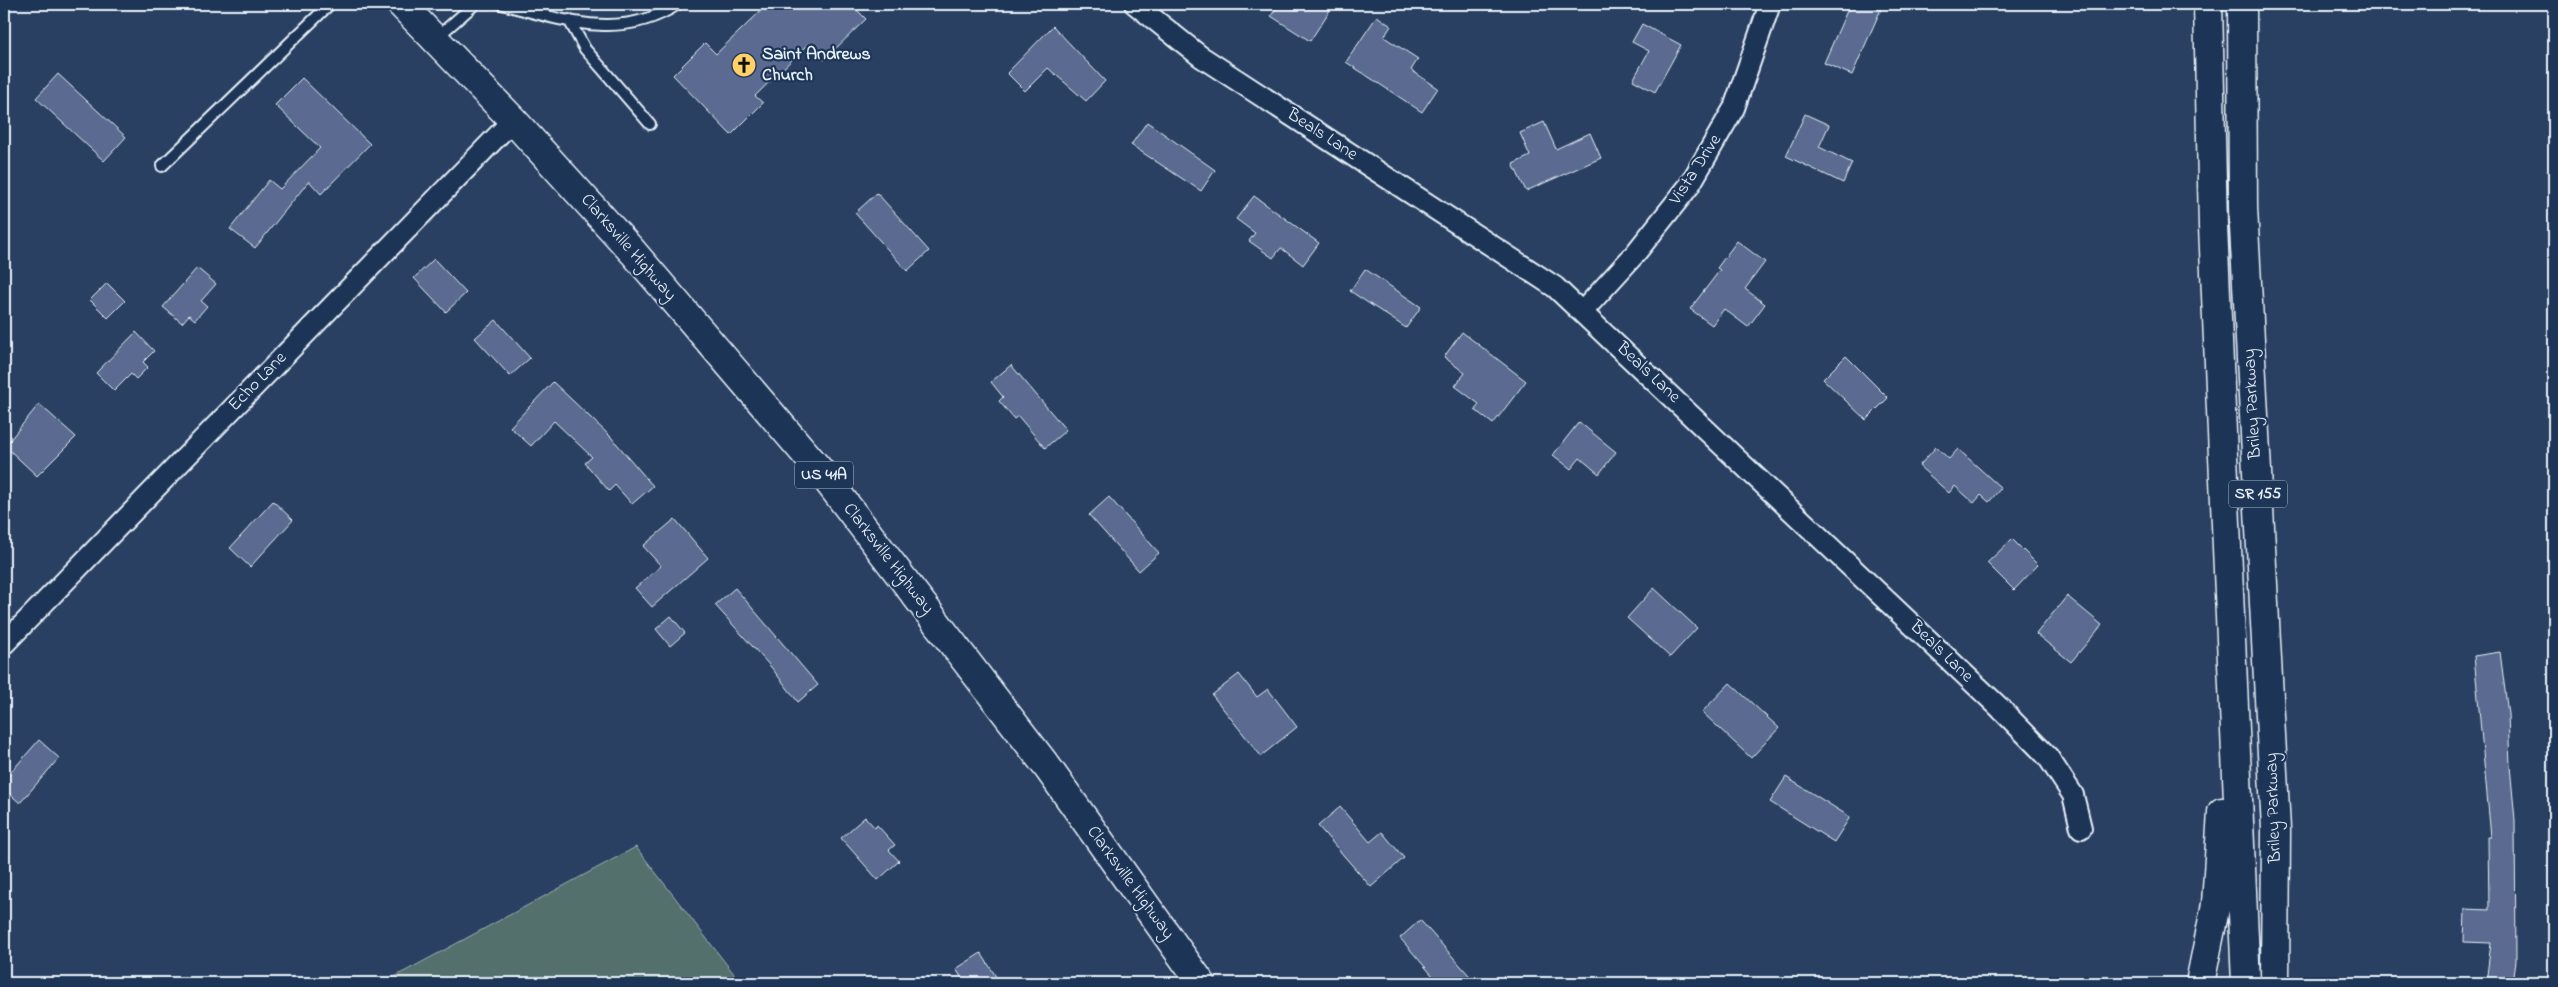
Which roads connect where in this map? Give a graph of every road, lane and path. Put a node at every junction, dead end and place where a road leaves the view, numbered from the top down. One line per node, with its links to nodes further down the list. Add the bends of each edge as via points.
1 (330, 4): 14 (lane)
2 (401, 4): 11 (main road, Clarksville Highway / US 41A)
3 (475, 4): 11 (lane)
4 (502, 4): 10 (lane)
5 (678, 4): 10 (lane, via 662,14 626,25 611,27)
6 (1135, 4): 15 (street, Beals Lane, via 1200,56 1555,287)
7 (1770, 4): 15 (street, Vista Drive, via 1734,108 1689,186 1634,256)
8 (2208, 4): 17 (main road, Briley Parkway / SR 155)
9 (2242, 4): 22 (main road, Briley Parkway / SR 155, via 2244,208 2276,829)
10 (569, 20): 13 (lane, via 585,49)
11 (435, 38): 12 (main road, Clarksville Highway / US 41A)
12 (513, 120): 16 (street, Echo Lane); 19 (main road, Clarksville Highway / US 41A, via 633,252 821,472 1048,768)
13 (650, 124)
14 (162, 166)
15 (1582, 312): 18 (street, Beals Lane, via 2048,756 2073,795)
16 (4, 644)
17 (2231, 686): 20 (main road, via 2216,904); 21 (main road, Briley Parkway / SR 155)
18 (2081, 828)
19 (1201, 983)
20 (2200, 983)
21 (2246, 983)
22 (2274, 983)

